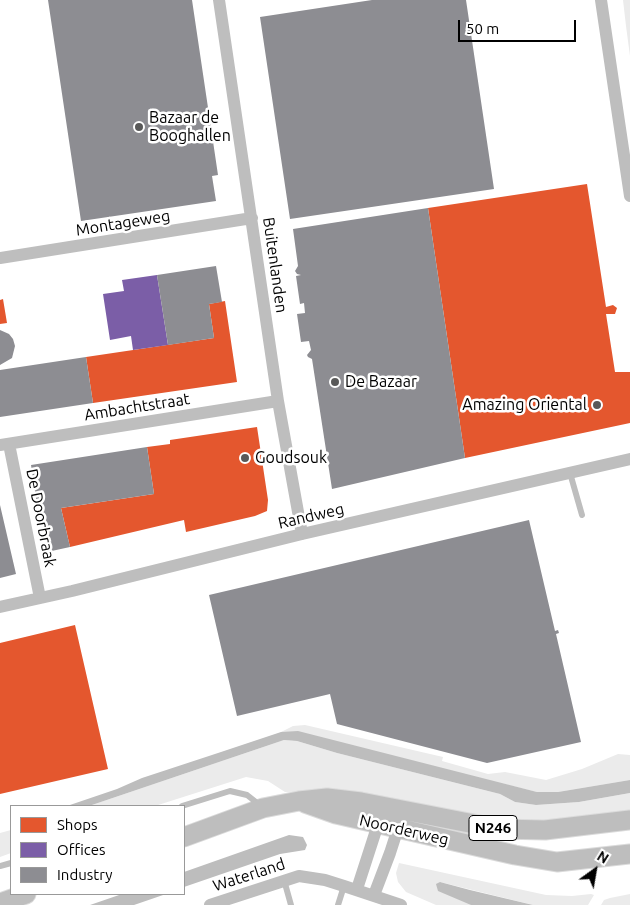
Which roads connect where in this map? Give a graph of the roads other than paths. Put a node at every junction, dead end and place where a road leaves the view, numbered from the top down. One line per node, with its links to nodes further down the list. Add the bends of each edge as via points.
1 (219, 0): 4 (street, Buitenlanden)
2 (601, 0): 3 (street)
3 (630, 196)
4 (252, 218): 5 (street, Montageweg); 6 (street, Buitenlanden)
5 (0, 258)
6 (278, 401): 7 (street, Ambachtstraat); 11 (street, Buitenlanden)
7 (5, 444): 12 (street, De Doorbraak)
8 (630, 459): 9 (street, Randweg)
9 (570, 473): 10 (lane); 11 (street, Randweg)
10 (582, 515)
11 (302, 534): 12 (street, Randweg)
12 (40, 598): 13 (street, Randweg)
13 (0, 607)
14 (185, 805): 15 (lane, via 230,791 247,795)
15 (263, 808): 17 (main road, Noorderweg / N246, via 299,801 336,814); 20 (main road, Noorderweg / N246)
16 (404, 810): 17 (main road, Noorderweg / N246); 18 (main road, Noorderweg / N246, via 500,829 545,830); 19 (street)
17 (381, 815): 19 (main road, Noorderweg / N246); 23 (street)
18 (630, 820)
19 (398, 828): 21 (main road, Noorderweg / N246, via 557,862); 25 (street)
20 (185, 837)
21 (630, 854)
22 (284, 880): 23 (street, Waterland, via 299,876); 27 (street, Waterland); 28 (lane)
23 (351, 888): 25 (street, Waterland); 29 (lane)
24 (23, 895): 26 (main road)
25 (374, 895): 30 (street, Waterland)
26 (0, 903)
27 (210, 905)
28 (291, 905)
29 (338, 905)
30 (401, 905)

